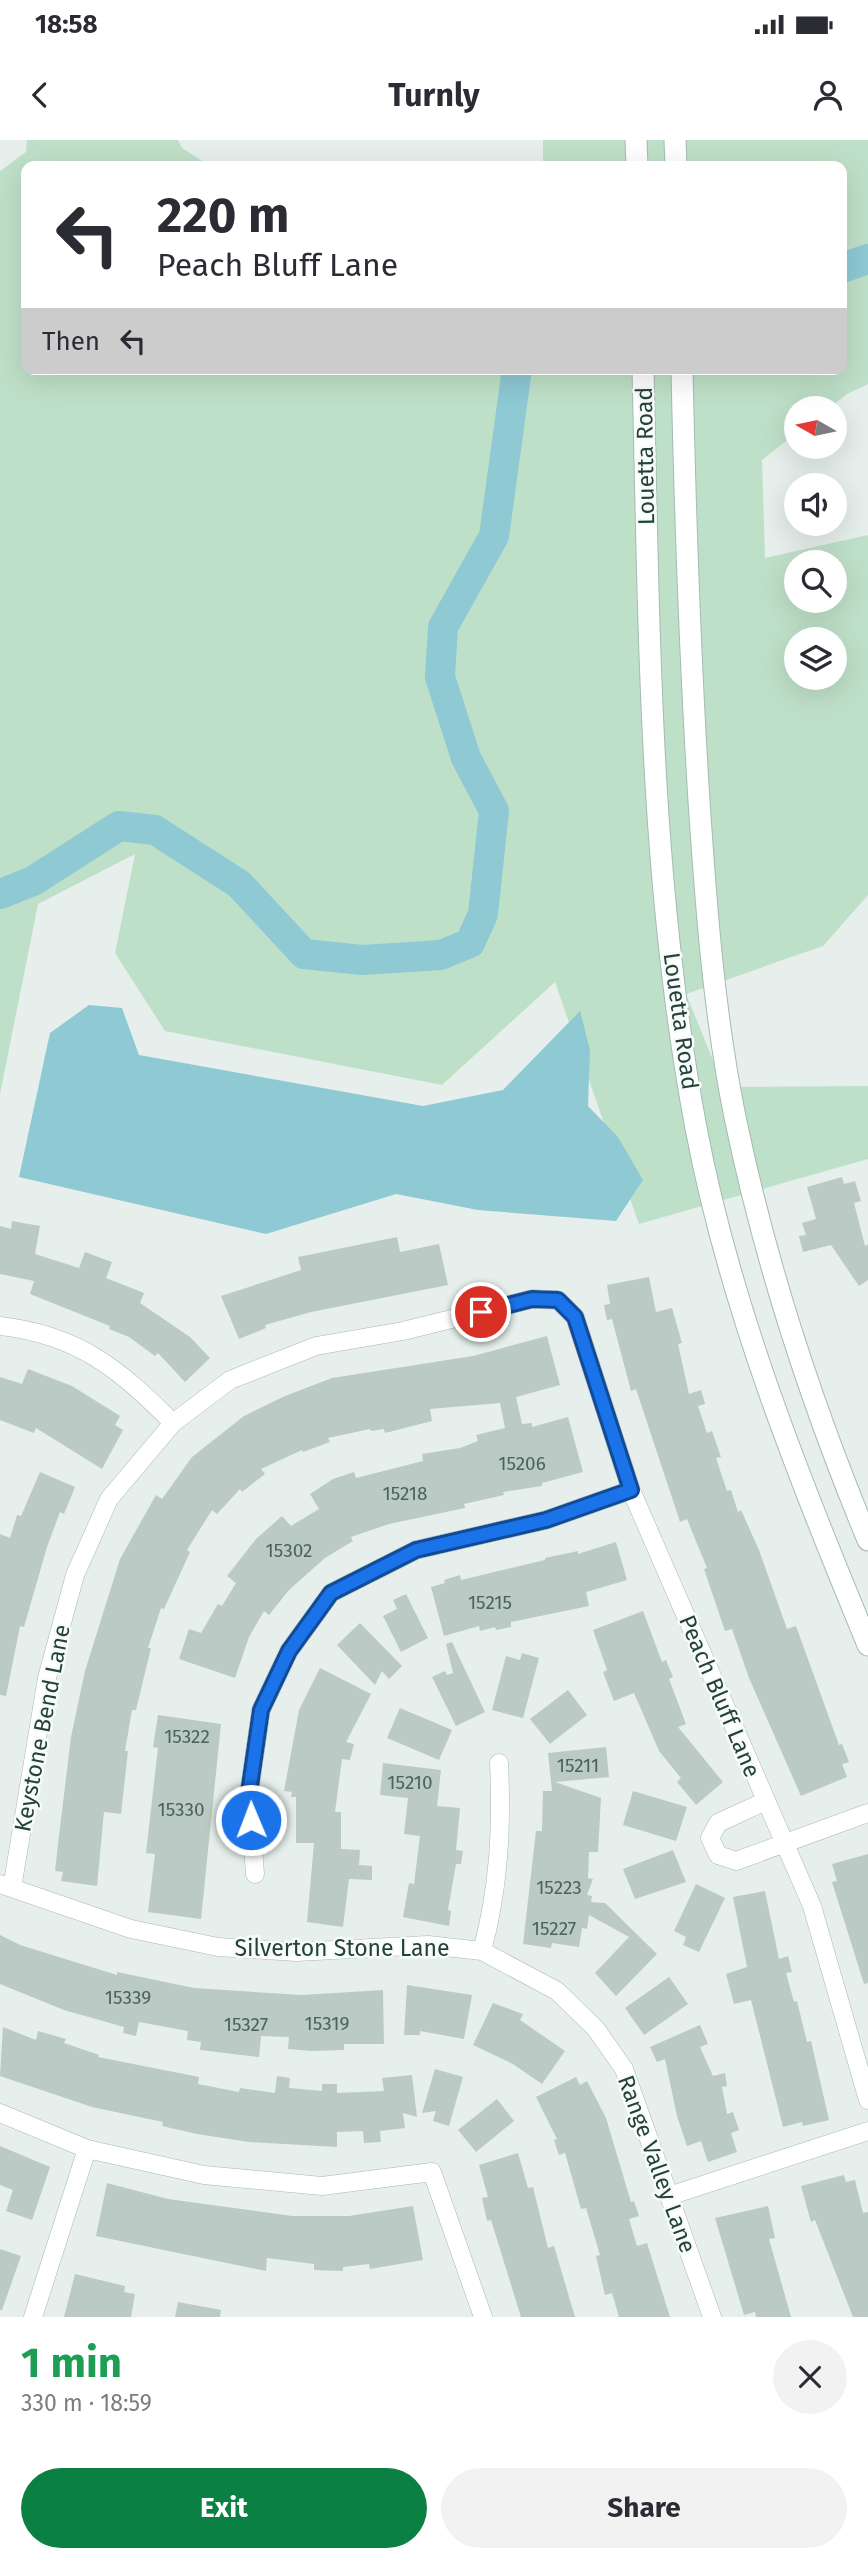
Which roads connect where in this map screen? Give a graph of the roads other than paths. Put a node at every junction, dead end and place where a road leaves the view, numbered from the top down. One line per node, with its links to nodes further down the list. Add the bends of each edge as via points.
1 (636, 140): 3 (main road)
2 (675, 140): 4 (main road)
3 (637, 161)
4 (676, 161)
5 (643, 375): 12 (main road, Louetta Road, via 652,676 667,912 696,1129 756,1357 796,1472)
6 (682, 375): 11 (main road, Louetta Road, via 691,662 706,898 735,1115 794,1343)
7 (558, 1300): 9 (street, Keystone Bend Lane, via 532,1299 403,1331 316,1346 230,1380); 10 (street, Peach Bluff Lane, via 575,1317)
8 (0, 1326): 9 (street, via 22,1328 89,1351 133,1383)
9 (173, 1423): 18 (street, Keystone Bend Lane, via 109,1499 75,1575 47,1678)
10 (631, 1490): 14 (street, Peach Bluff Lane); 17 (street, via 546,1520 416,1550 331,1593 289,1651 261,1710 249,1793)
11 (868, 1540)
12 (868, 1644)
13 (499, 1763): 19 (street, via 500,1855 494,1905)
14 (766, 1801): 16 (street, Peach Bluff Lane); 16 (street, via 718,1823 710,1838 718,1855 736,1861)
15 (868, 1813): 16 (street)
16 (786, 1845): 21 (street, Peach Bluff Lane, via 812,1906)
17 (255, 1874)
18 (6, 1886): 19 (street, Silverton Stone Lane, via 131,1929 218,1947 296,1952 428,1945)
19 (481, 1951): 20 (street, Silverton Stone Lane)
20 (557, 1991): 25 (street, Range Valley Lane, via 596,2029 624,2069)
21 (868, 2100)
22 (0, 2113): 24 (street)
23 (868, 2131): 25 (street)
24 (87, 2149): 26 (street); 27 (street, via 204,2175 322,2186 432,2172)
25 (669, 2196): 28 (street, Range Valley Lane)
26 (33, 2317)
27 (483, 2317)
28 (712, 2317)

